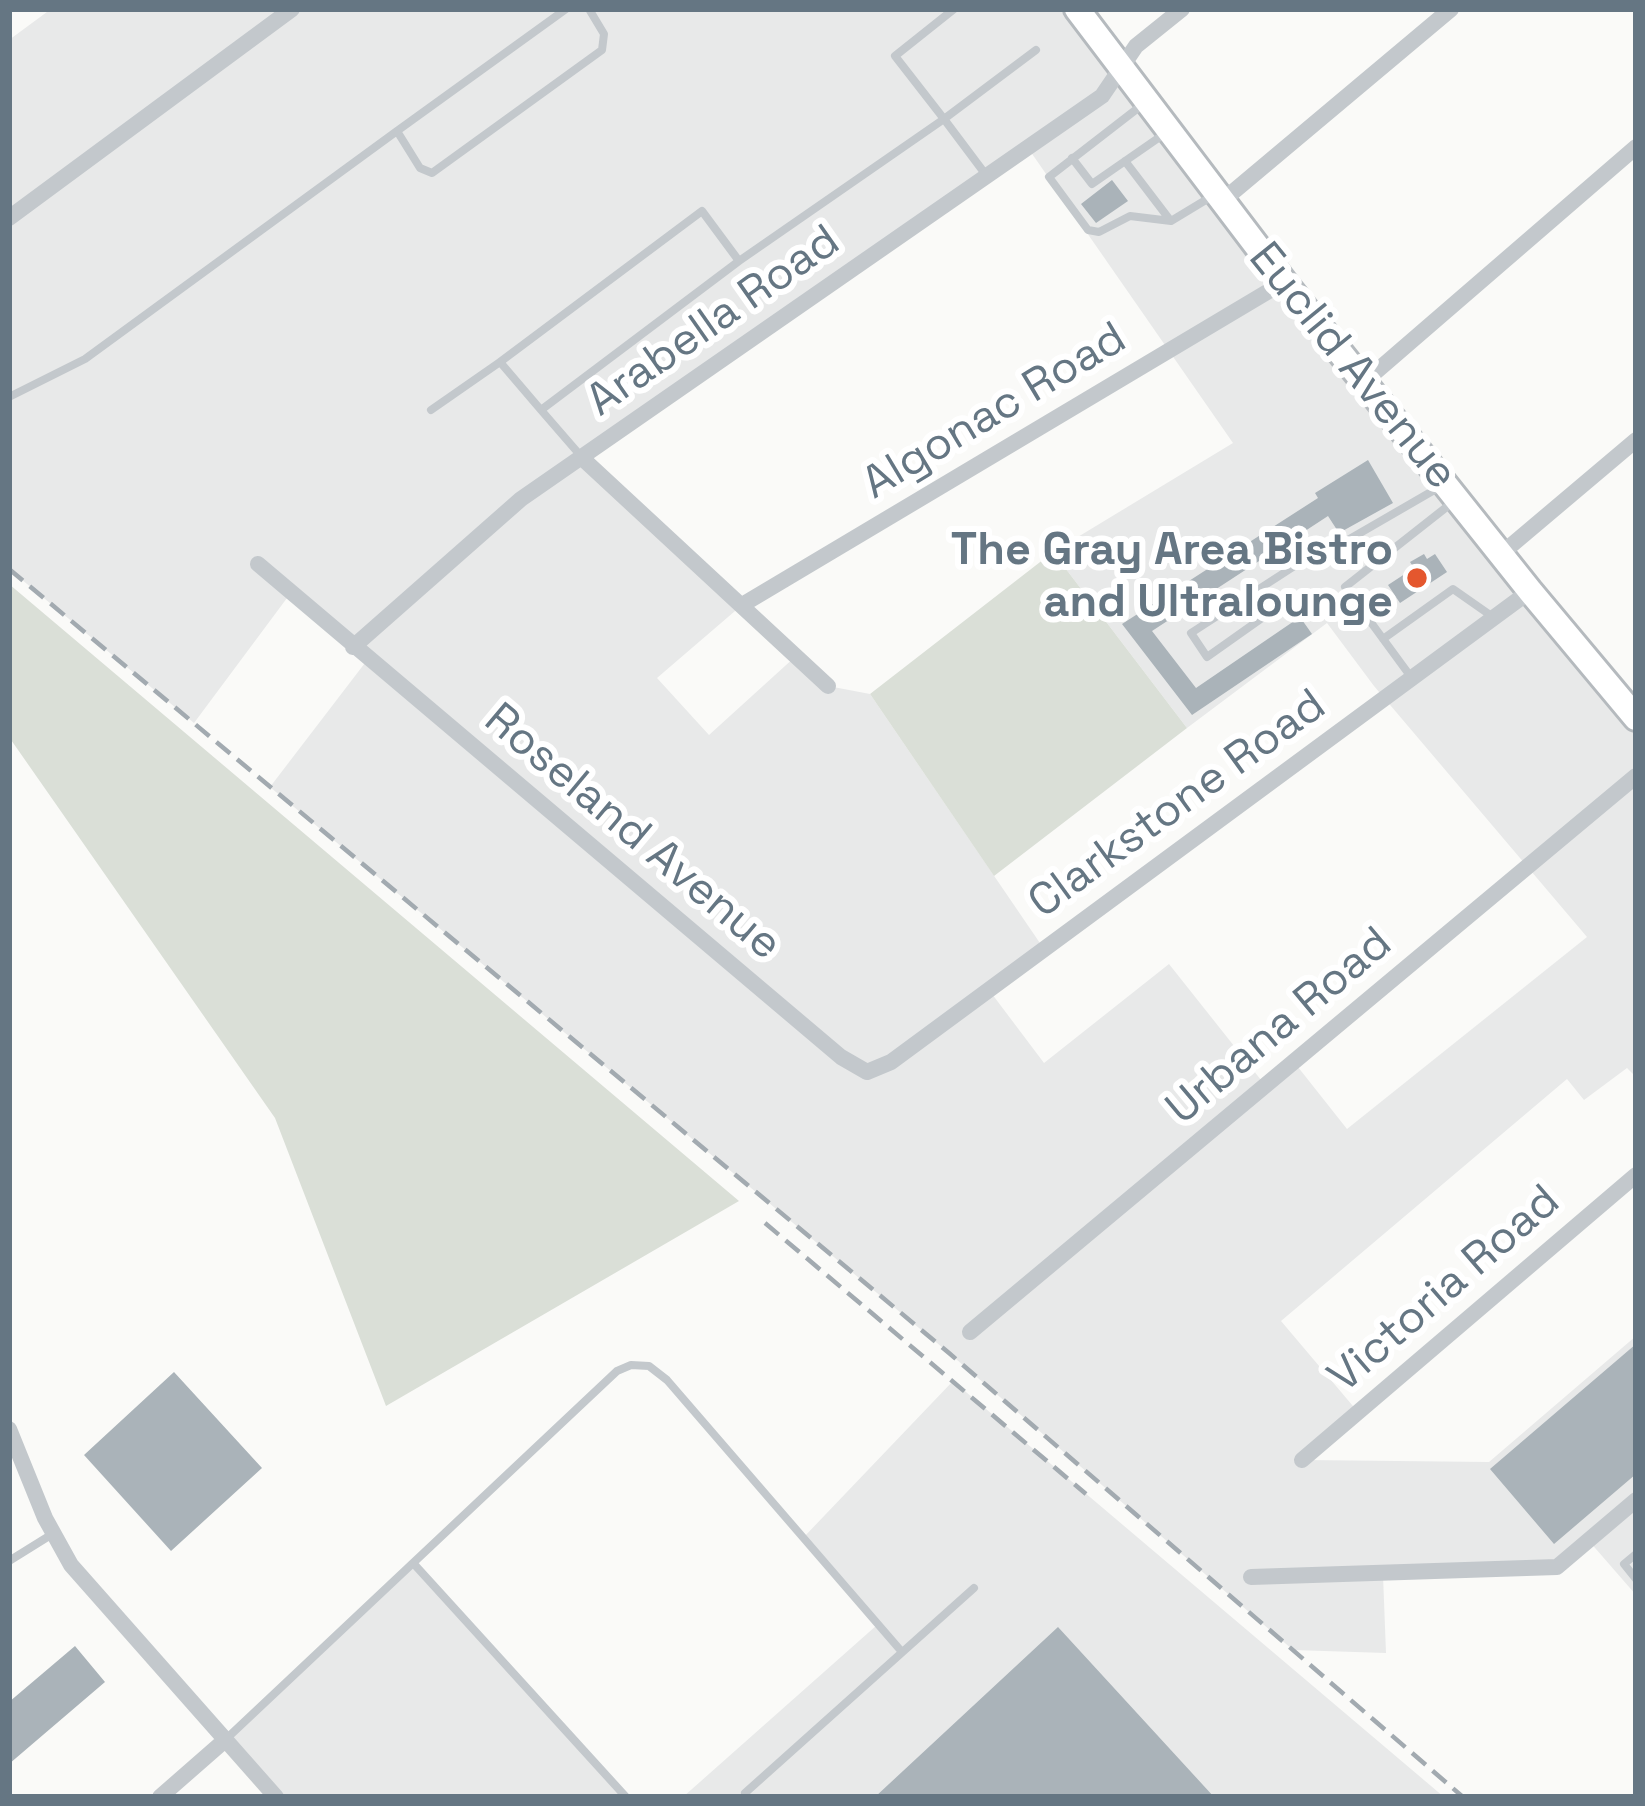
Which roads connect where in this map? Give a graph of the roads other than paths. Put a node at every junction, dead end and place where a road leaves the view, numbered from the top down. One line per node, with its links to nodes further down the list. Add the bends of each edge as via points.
1 (292, 9): 19 (street)
2 (566, 9): 12 (lane)
3 (589, 9): 12 (lane, via 604,34 602,50 432,173 420,168)
4 (954, 9): 11 (lane, via 895,56)
5 (1077, 9): 9 (main road, Euclid Avenue)
6 (1182, 9): 9 (street, Arabella Road)
7 (1451, 9): 18 (street)
8 (1036, 50): 11 (lane)
9 (1121, 68): 10 (main road, Euclid Avenue); 17 (street, Arabella Road, via 1102,96)
10 (1146, 102): 13 (main road, Euclid Avenue); 15 (lane)
11 (944, 119): 17 (lane); 21 (lane)
12 (398, 131): 25 (lane, via 85,359)
13 (1168, 131): 16 (lane); 18 (main road, Euclid Avenue)
14 (1636, 147): 24 (street)
15 (1072, 158): 16 (lane, via 1091,184); 20 (lane, via 1049,177 1088,230 1130,216)
16 (1124, 160): 20 (lane)
17 (987, 176): 29 (street, Arabella Road)
18 (1218, 198): 20 (lane); 22 (main road, Euclid Avenue)
19 (9, 218)
20 (1171, 221)
21 (739, 261): 23 (lane, via 702,211); 27 (lane)
22 (1284, 282): 24 (main road, Euclid Avenue); 35 (street, Algonac Road)
23 (500, 362): 26 (lane); 27 (lane)
24 (1364, 382): 30 (main road, Euclid Avenue)
25 (9, 397)
26 (431, 410)
27 (541, 410): 29 (lane)
28 (1636, 440): 31 (street)
29 (582, 458): 35 (street); 38 (street, Arabella Road, via 521,499)
30 (1451, 491): 31 (main road, Euclid Avenue); 33 (lane, via 1310,556); 37 (lane, via 1345,587)
31 (1501, 554): 34 (main road, Euclid Avenue)
32 (258, 564): 38 (street, Roseland Avenue)
33 (1258, 590): 33 (lane, via 1191,633 1207,657 1272,611)
34 (1530, 591): 36 (street, Clarkstone Road); 41 (main road, Euclid Avenue)
35 (742, 605): 40 (street)
36 (1494, 618): 37 (lane, via 1453,589); 39 (street, Clarkstone Road)
37 (1383, 639): 39 (lane)
38 (353, 646): 43 (street, Roseland Avenue)
39 (1412, 678): 43 (street, Clarkstone Road, via 891,1062)
40 (828, 686)
41 (1636, 718)
42 (1636, 776): 45 (street, Urbana Road)
43 (866, 1072)
44 (1636, 1175): 47 (street, Victoria Road)
45 (970, 1332)
46 (9, 1429): 49 (street)
47 (1302, 1460)
48 (1636, 1501): 53 (street, via 1557,1567)
49 (54, 1533): 51 (lane); 57 (street, via 71,1565)
50 (1636, 1554): 54 (lane, via 1624,1564)
51 (9, 1561)
52 (414, 1564): 56 (lane, via 617,1371 649,1366); 57 (lane); 61 (lane)
53 (1251, 1577)
54 (1636, 1579)
55 (974, 1588): 56 (lane)
56 (902, 1652): 58 (lane)
57 (224, 1741): 59 (street); 60 (street)
58 (745, 1793)
59 (160, 1797)
60 (276, 1797)
61 (626, 1797)

